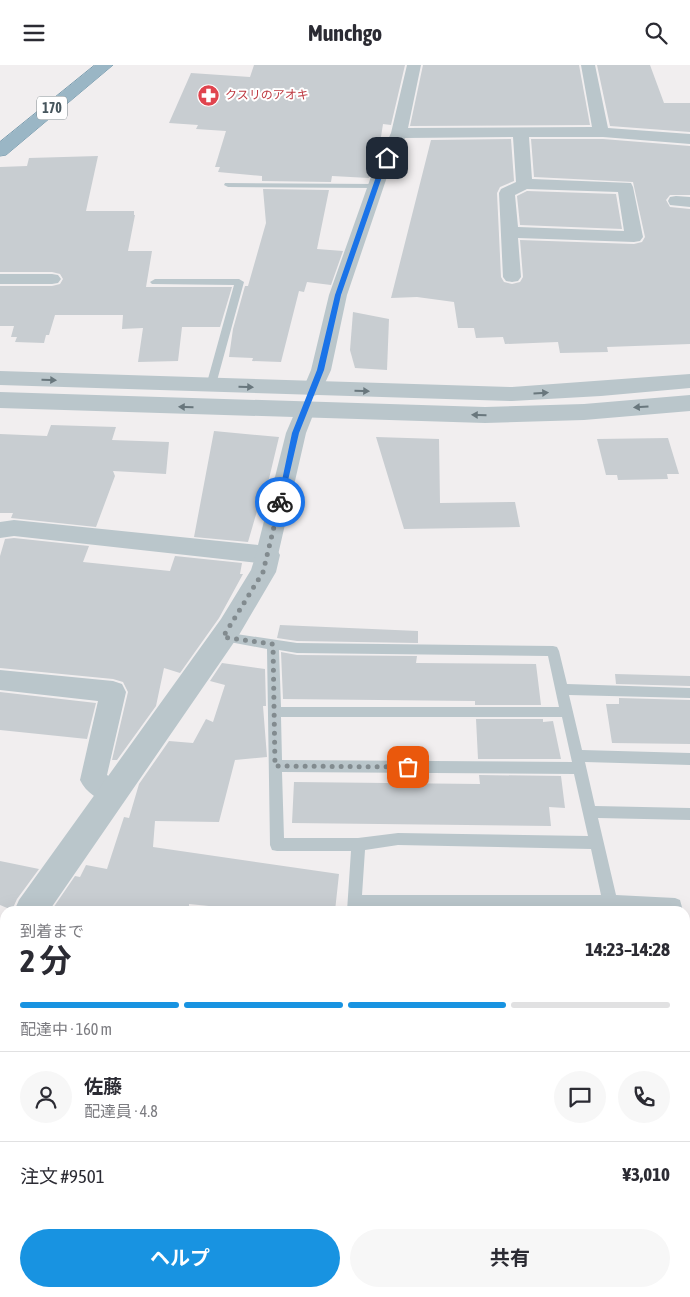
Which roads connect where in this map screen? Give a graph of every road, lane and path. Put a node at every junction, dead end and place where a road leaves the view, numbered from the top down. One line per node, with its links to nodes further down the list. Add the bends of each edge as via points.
1 (105, 65): 8 (highway, 170)
2 (414, 65): 5 (street)
3 (588, 65): 4 (street)
4 (601, 132): 6 (street); 7 (street)
5 (400, 133): 6 (street); 11 (street)
6 (521, 133): 9 (street)
7 (690, 139)
8 (0, 151)
9 (524, 183): 12 (street, via 507,193); 12 (street, via 625,187 634,237)
10 (228, 185): 11 (lane)
11 (376, 186): 21 (street, via 338,295 321,370)
12 (510, 233): 13 (street)
13 (512, 277)
14 (0, 279): 15 (street, via 16,287)
15 (52, 279)
16 (156, 282): 19 (lane, via 240,281)
17 (0, 379): 19 (street, one-way to 19)
18 (690, 381): 21 (street, one-way to 18, via 512,394)
19 (212, 386): 21 (street, one-way to 21)
20 (0, 400): 21 (street, one-way to 20)
21 (309, 400): 22 (street, one-way to 21, via 584,412 486,415); 24 (street, via 296,433)
22 (690, 403)
23 (0, 530): 24 (street, via 14,527)
24 (267, 555): 25 (street, via 263,572)
25 (223, 637): 26 (lane); 35 (street)
26 (273, 644): 28 (lane, via 553,651); 30 (lane)
27 (0, 680): 35 (street, via 113,692 93,780)
28 (562, 689): 29 (lane); 31 (lane)
29 (690, 693)
30 (274, 712): 31 (lane); 34 (lane)
31 (567, 713): 33 (lane)
32 (690, 759): 33 (lane)
33 (578, 762): 34 (lane); 36 (lane)
34 (275, 766): 39 (lane, via 277,845)
35 (112, 793): 41 (street)
36 (590, 812): 37 (lane); 38 (lane)
37 (690, 814)
38 (597, 843): 39 (lane, via 398,839); 40 (lane)
39 (358, 844): 42 (lane)
40 (610, 903): 43 (lane); 44 (lane)
41 (33, 906)
42 (354, 906)
43 (418, 906)
44 (675, 906)

